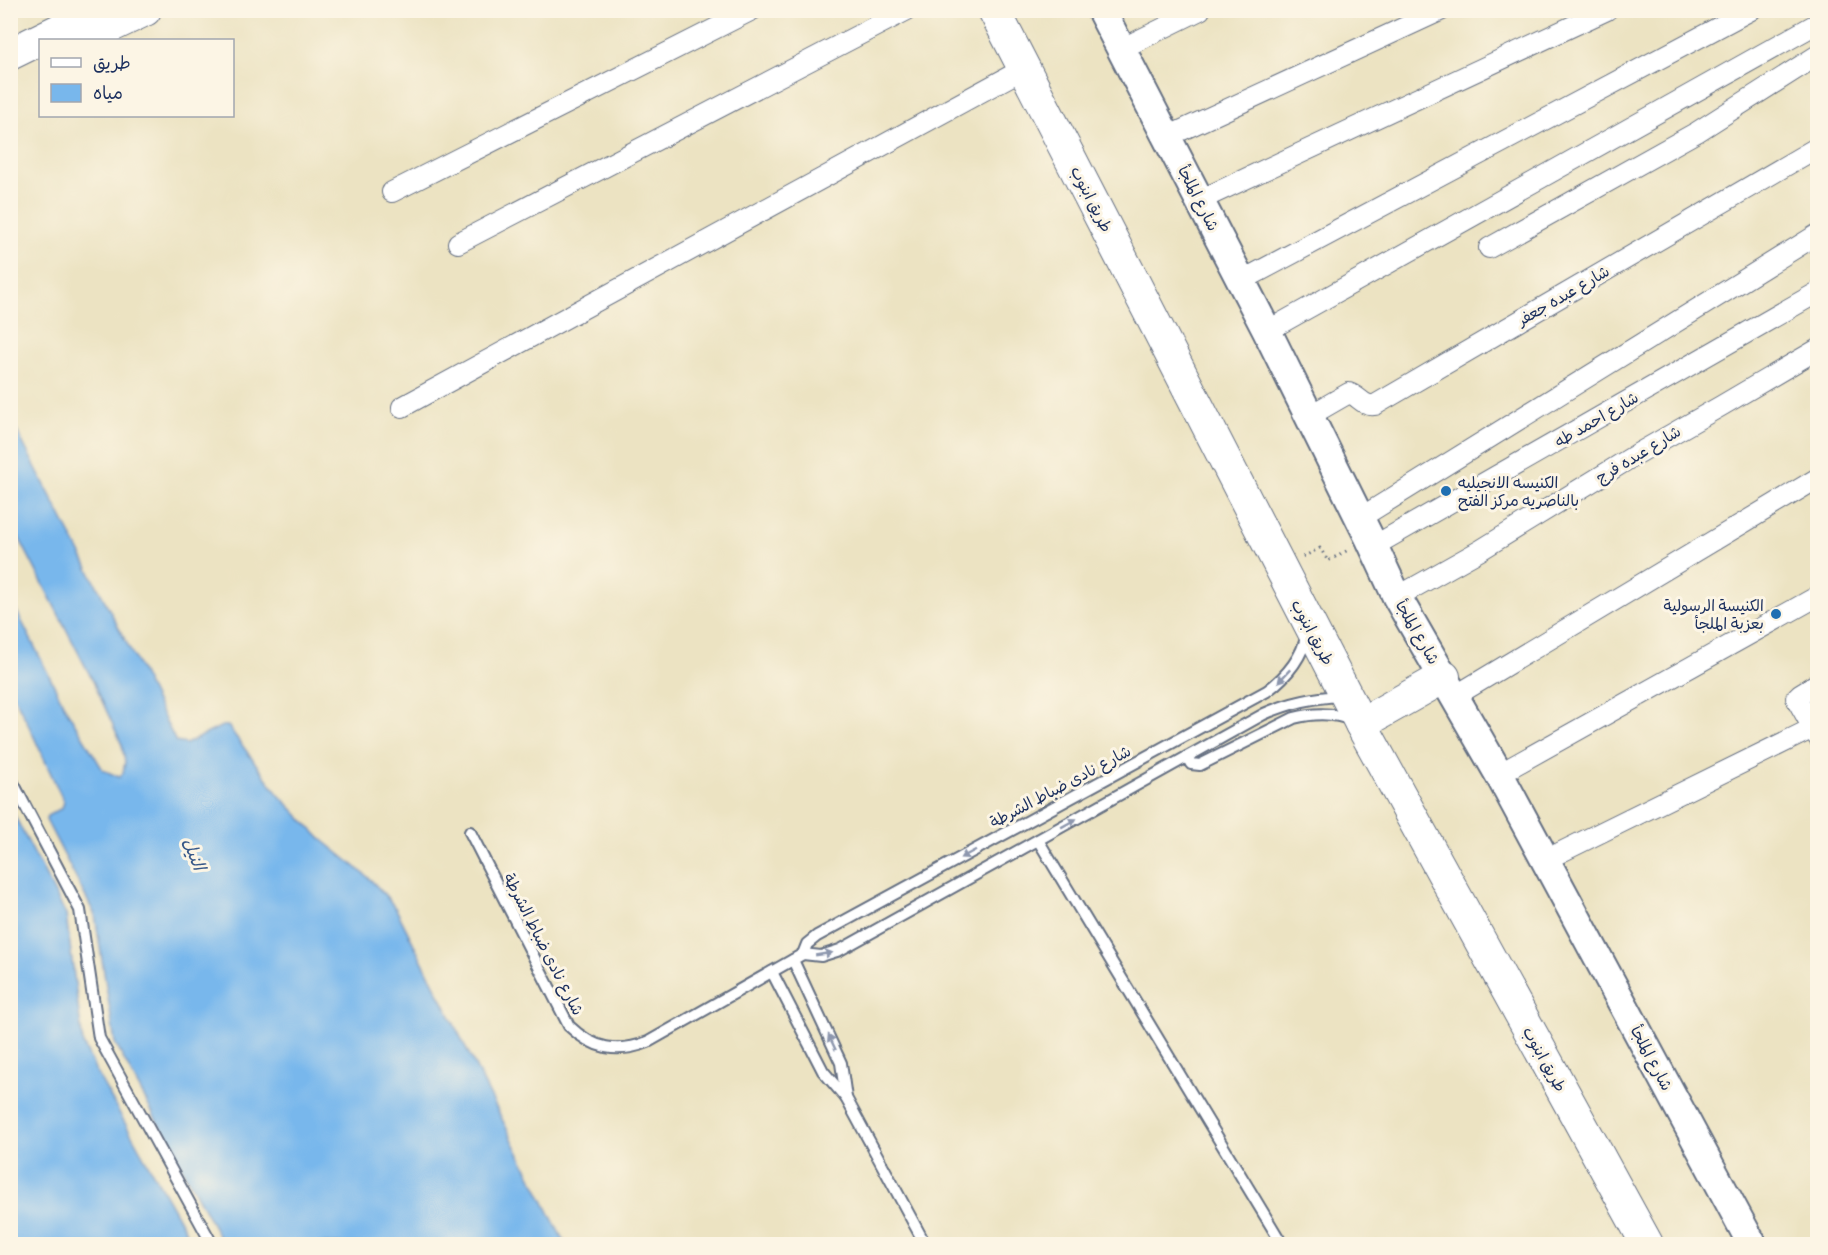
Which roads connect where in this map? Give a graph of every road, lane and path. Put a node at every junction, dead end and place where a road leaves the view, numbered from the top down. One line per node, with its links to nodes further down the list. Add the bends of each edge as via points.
1 (100, 10): 12 (main road)
2 (145, 10): 13 (main road)
3 (752, 10): 21 (street)
4 (907, 10): 24 (street)
5 (994, 10): 18 (main road, طريق ابنوب)
6 (1101, 10): 15 (street, شارع الملجأ)
7 (1200, 10): 15 (street)
8 (1442, 10): 19 (street)
9 (1607, 10): 22 (street)
10 (1751, 10): 26 (street)
11 (1818, 23): 28 (street)
12 (55, 39)
13 (84, 39)
14 (39, 49): 17 (main road)
15 (1121, 49): 19 (street, شارع الملجأ)
16 (1818, 55): 25 (street, via 1697,132)
17 (19, 62)
18 (1025, 68): 30 (street); 35 (main road, طريق ابنوب)
19 (1167, 137): 22 (street, شارع الملجأ)
20 (1818, 147): 31 (street, شارع عبده جعفر, via 1375,405 1365,404 1349,393)
21 (392, 192)
22 (1200, 200): 26 (street, شارع الملجأ)
23 (1818, 234): 33 (street)
24 (458, 243)
25 (1490, 248)
26 (1241, 281): 28 (street, شارع الملجأ)
27 (1818, 292): 34 (street, شارع احمد طه)
28 (1267, 331): 31 (street, شارع الملجأ)
29 (1818, 349): 37 (street, شارع عبده فرج)
30 (402, 406)
31 (1309, 416): 33 (street, شارع الملجأ)
32 (1818, 478): 40 (street)
33 (1360, 518): 34 (street, شارع الملجأ)
34 (1365, 546): 35 (path, via 1328,561 1320,548); 37 (street, شارع الملجأ)
35 (1280, 568): 38 (main road, طريق ابنوب)
36 (1818, 596): 47 (street)
37 (1397, 597): 40 (street, شارع الملجأ)
38 (1309, 625): 41 (main road, طريق ابنوب); 42 (lane, شارع نادى ضباط الشرطة, one-way to 42, via 1301,651 1287,674 1267,691)
39 (1818, 683): 44 (street, via 1796,698)
40 (1444, 686): 43 (main road); 47 (street, شارع الملجأ)
41 (1347, 696): 43 (main road, طريق ابنوب); 45 (lane, شارع نادى ضباط الشرطة, via 1292,703)
42 (1220, 717): 45 (lane); 52 (lane, شارع نادى ضباط الشرطة, one-way to 52, via 817,936)
43 (1361, 724): 46 (lane, via 1334,715 1307,715 1200,765 1191,764); 59 (main road, طريق ابنوب)
44 (1815, 732): 51 (street)
45 (1230, 734): 46 (lane, شارع نادى ضباط الشرطة)
46 (1186, 758): 50 (lane, شارع نادى ضباط الشرطة, one-way to 46)
47 (1499, 774): 51 (street, شارع الملجأ)
48 (10, 777): 56 (lane, via 80,910 99,1038)
49 (470, 832): 54 (lane, شارع نادى ضباط الشرطة, via 569,1026 588,1041 624,1049 642,1044)
50 (1038, 840): 52 (lane, شارع نادى ضباط الشرطة, one-way to 50, via 821,956 840,950); 58 (lane)
51 (1545, 860): 60 (street, شارع الملجأ)
52 (803, 954): 53 (lane, شارع نادى ضباط الشرطة)
53 (793, 960): 54 (lane, شارع نادى ضباط الشرطة); 55 (lane, one-way to 53, via 841,1063)
54 (772, 972): 55 (lane, via 823,1071)
55 (846, 1098): 57 (lane)
56 (212, 1245)
57 (925, 1245)
58 (1282, 1245)
59 (1647, 1245)
60 (1752, 1245)

